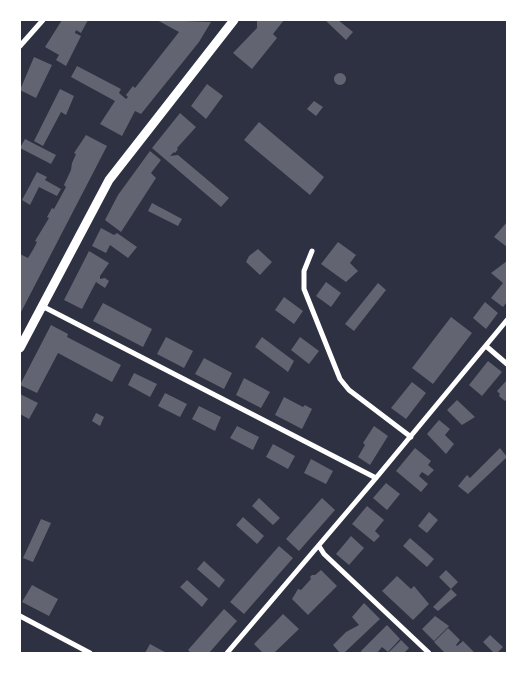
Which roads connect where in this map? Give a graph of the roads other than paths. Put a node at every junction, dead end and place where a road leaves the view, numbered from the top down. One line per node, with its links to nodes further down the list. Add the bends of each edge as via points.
1 (43, 20): 3 (street)
2 (234, 20): 5 (street, via 120,164)
3 (20, 46)
4 (312, 251): 10 (street, via 304,271 304,290 340,380)
5 (42, 306): 8 (street); 11 (street)
6 (507, 320): 7 (street)
7 (486, 346): 9 (street); 10 (street)
8 (20, 348)
9 (507, 364)
10 (411, 436): 11 (street)
11 (376, 478): 12 (street)
12 (319, 546): 15 (street); 16 (street)
13 (20, 616): 14 (street)
14 (90, 653)
15 (227, 653)
16 (429, 653)

